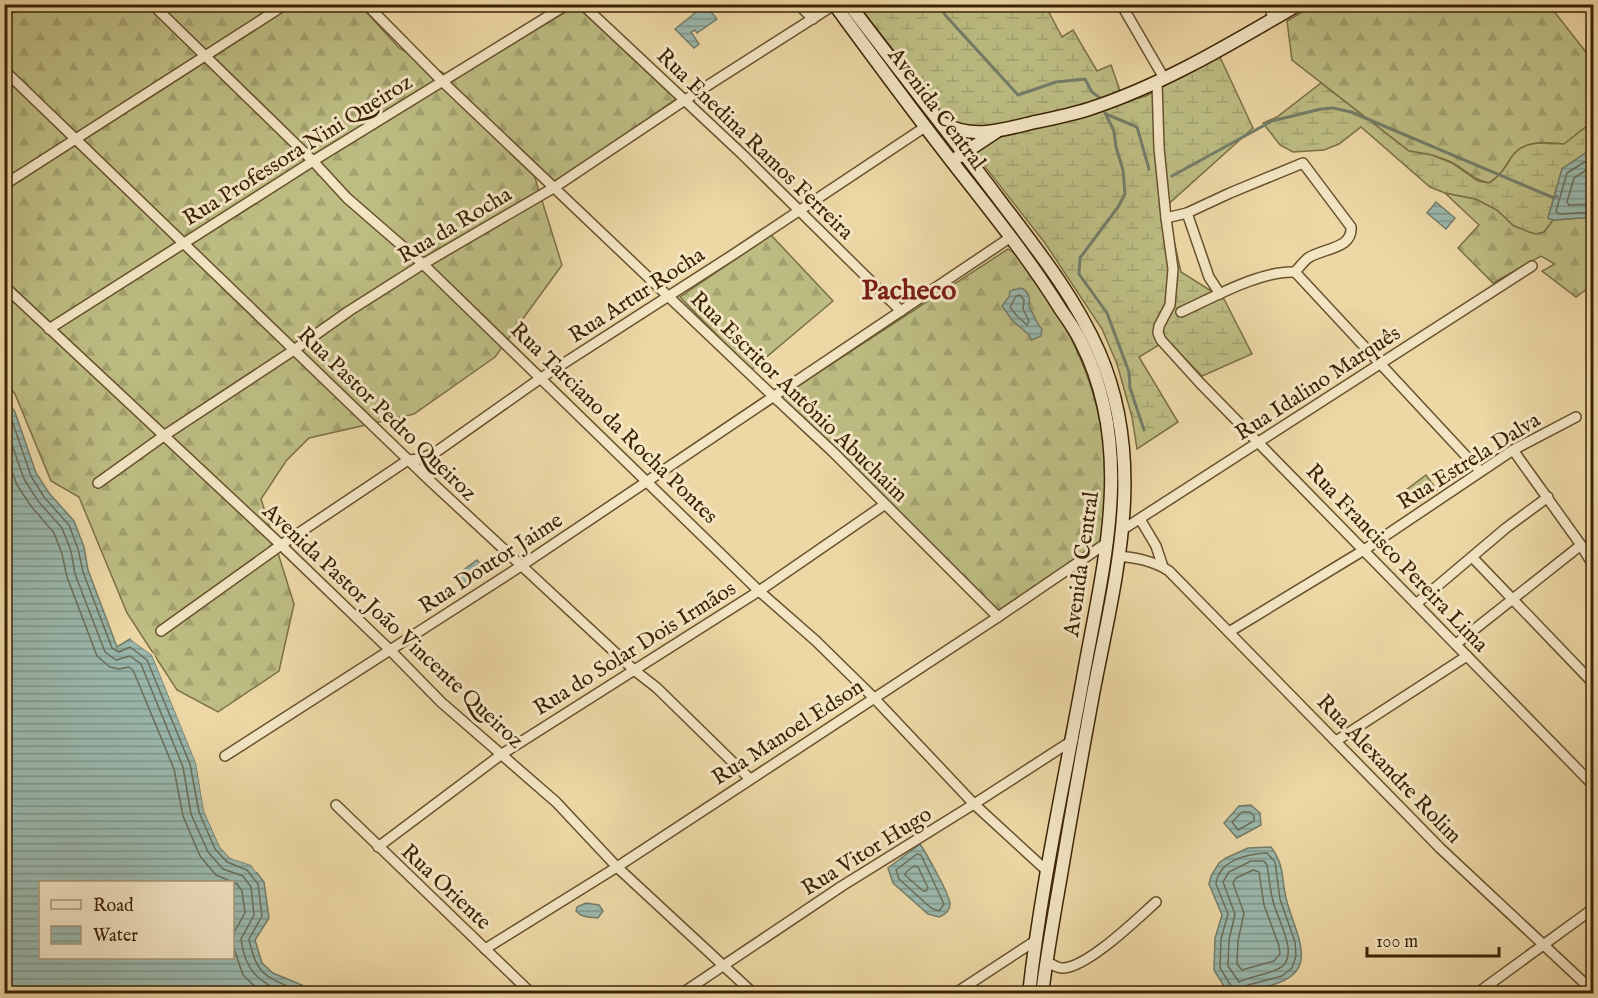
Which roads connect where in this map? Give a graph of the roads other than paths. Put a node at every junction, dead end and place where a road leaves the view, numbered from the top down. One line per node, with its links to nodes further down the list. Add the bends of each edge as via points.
1 (17, 4): 13 (street)
2 (152, 4): 16 (street, Rua Tarciano da Rocha Pontes)
3 (286, 4): 16 (street)
4 (366, 4): 19 (street, Rua Escritor Antônio Abuchaim)
5 (568, 4): 19 (street, Rua Professora Nini Queiroz)
6 (582, 4): 20 (street, Rua Enedina Ramos Ferreira)
7 (798, 4): 14 (street)
8 (849, 4): 21 (main road, Avenida Central)
9 (1121, 4): 18 (street)
10 (1269, 4): 15 (street)
11 (1299, 4): 15 (main road)
12 (834, 5): 14 (street, Rua da Rocha); 22 (main road, Avenida Central)
13 (4, 12)
14 (813, 19): 20 (street, Rua da Rocha)
15 (1273, 20): 18 (main road)
16 (206, 57): 24 (street); 27 (street, Rua Tarciano da Rocha Pontes)
17 (4, 70): 24 (street, Rua Pastor Pedro Queiroz)
18 (1161, 80): 23 (main road, via 1088,109); 34 (street, via 1160,147)
19 (443, 82): 27 (street, Rua Professora Nini Queiroz); 31 (street, Rua Escritor Antônio Abuchaim)
20 (685, 100): 31 (street, Rua da Rocha); 32 (street, Rua Enedina Ramos Ferreira)
21 (938, 121): 23 (main road, via 967,133); 26 (main road, Avenida Central)
22 (925, 127): 28 (main road, Avenida Central); 32 (street, Rua Artur Rocha)
23 (997, 131): 25 (main road)
24 (75, 140): 30 (street); 36 (street, Rua Pastor Pedro Queiroz)
25 (984, 140): 26 (main road); 29 (main road, via 975,152)
26 (964, 154): 28 (main road); 29 (main road, Avenida Central)
27 (313, 161): 36 (street, Rua Professora Nini Queiroz); 37 (street, Rua Tarciano da Rocha Pontes, via 347,198)
28 (952, 162): 35 (main road, Avenida Central)
29 (974, 166): 61 (main road, Avenida Central, via 1064,288 1100,355 1122,432 1126,488)
30 (4, 185)
31 (555, 187): 37 (street, Rua da Rocha); 42 (street, Rua Escritor Antônio Abuchaim)
32 (799, 212): 42 (street, Rua Artur Rocha); 43 (street, Rua Enedina Ramos Ferreira)
33 (1187, 213): 34 (street); 39 (street, via 1303,163 1351,226 1352,235 1347,241 1308,258); 41 (street, via 1209,277)
34 (1166, 218): 52 (street, Rua Francisco Pereira Lima, via 1173,269 1170,305 1158,333 1173,355)
35 (1011, 237): 43 (street, Rua Doutor Jaime); 62 (main road, Avenida Central, via 1081,341 1101,394 1113,475)
36 (182, 243): 45 (street, Rua Professora Nini Queiroz); 46 (street, Rua Pastor Pedro Queiroz)
37 (423, 264): 46 (street, Rua da Rocha); 48 (street, Rua Tarciano da Rocha Pontes)
38 (1532, 266): 47 (street, Rua Idalino Marquês)
39 (1295, 272): 41 (street, via 1256,279); 47 (street)
40 (4, 286): 45 (street, Avenida Pastor João Vincente Queiroz)
41 (1220, 294): 44 (street)
42 (669, 296): 48 (street, Rua Artur Rocha); 49 (street, Rua Escritor Antônio Abuchaim)
43 (901, 311): 49 (street, Rua Doutor Jaime)
44 (1181, 312)
45 (49, 329): 51 (street, Avenida Pastor João Vincente Queiroz)
46 (294, 350): 51 (street, Rua da Rocha); 54 (street, Rua Pastor Pedro Queiroz)
47 (1381, 363): 52 (street, Rua Idalino Marquês); 55 (street)
48 (541, 378): 54 (street, Rua Artur Rocha, via 436,452); 56 (street, Rua Tarciano da Rocha Pontes)
49 (773, 396): 56 (street, Rua Doutor Jaime); 59 (street, Rua Escritor Antônio Abuchaim)
50 (1576, 417): 53 (street, Rua Estrela Dalva)
51 (165, 435): 57 (street, Rua da Rocha); 63 (street, Avenida Pastor João Vincente Queiroz)
52 (1260, 442): 60 (street, Rua Idalino Marquês); 65 (street, Rua Francisco Pereira Lima)
53 (1513, 450): 55 (street, Rua Estrela Dalva); 58 (street)
54 (408, 460): 63 (street, Rua Artur Rocha); 68 (street, Rua Pastor Pedro Queiroz)
55 (1480, 471): 65 (street, Rua Estrela Dalva)
56 (648, 481): 68 (street, Rua Doutor Jaime); 71 (street, Rua Tarciano da Rocha Pontes)
57 (98, 483)
58 (1548, 497): 64 (street); 67 (street)
59 (884, 505): 71 (street, Rua do Solar Dois Irmãos); 74 (street, Rua Escritor Antônio Abuchaim)
60 (1140, 519): 61 (street, Rua Idalino Marquês); 69 (street, Rua Alexandre Rolim)
61 (1122, 530): 66 (main road, Avenida Central)
62 (1108, 542): 74 (street, Rua Manoel Edson); 83 (main road, Avenida Central)
63 (281, 545): 75 (street, Rua Artur Rocha); 78 (street, Avenida Pastor João Vincente Queiroz)
64 (1581, 545): 70 (street); 72 (street)
65 (1364, 550): 73 (street, Rua Francisco Pereira Lima); 76 (street, Rua Estrela Dalva)
66 (1119, 556): 69 (street, Rua Alexandre Rolim); 101 (main road, Avenida Central)
67 (1473, 558): 72 (street); 73 (street)
68 (521, 566): 78 (street, Rua Doutor Jaime); 80 (street, Rua Pastor Pedro Queiroz)
69 (1163, 567): 76 (street, Rua Alexandre Rolim)
70 (1593, 567)
71 (759, 591): 80 (street, Rua do Solar Dois Irmãos); 82 (street, Rua Tarciano da Rocha Pontes)
72 (1513, 599): 77 (street); 81 (street)
73 (1416, 604): 77 (street, Rua Francisco Pereira Lima)
74 (998, 617): 82 (street, Rua Manoel Edson)
75 (161, 632)
76 (1229, 632): 84 (street, Rua Alexandre Rolim)
77 (1456, 644): 79 (street, Rua Francisco Pereira Lima)
78 (390, 650): 85 (street, Avenida Pastor João Vincente Queiroz, via 441,702); 86 (street, Rua Doutor Jaime)
79 (1467, 656): 84 (street); 88 (street, Rua Francisco Pereira Lima)
80 (634, 670): 85 (street, Rua do Solar Dois Irmãos); 89 (street, Rua Pastor Pedro Queiroz)
81 (1593, 684)
82 (873, 698): 89 (street, Rua Manoel Edson); 91 (street, Rua Tarciano da Rocha Pontes)
83 (1073, 740): 91 (street, Rua Vitor Hugo); 95 (main road, Avenida Central)
84 (1336, 741): 99 (street, Rua Alexandre Rolim, via 1440,848)
85 (502, 754): 93 (street, Rua do Solar Dois Irmãos); 94 (street, Avenida Pastor João Vincente Queiroz, via 556,802)
86 (225, 756)
87 (1593, 769): 88 (street)
88 (1583, 776): 90 (street, Rua Francisco Pereira Lima)
89 (749, 778): 94 (street, Rua Manoel Edson)
90 (1593, 786)
91 (974, 804): 95 (street, Rua Tarciano da Rocha Pontes); 102 (street, Rua Vitor Hugo)
92 (336, 805): 93 (street, Rua Oriente)
93 (378, 847): 100 (street, Rua Oriente)
94 (617, 867): 100 (street, Rua Manoel Edson); 102 (street, Avenida Pastor João Vincente Queiroz)
95 (1047, 871): 98 (main road, Avenida Central)
96 (1156, 902): 101 (street, via 1116,938 1070,967 1061,969)
97 (1593, 908): 99 (street)
98 (1035, 941): 107 (street); 108 (main road, Avenida Central)
99 (1544, 945): 103 (street, Rua Alexandre Rolim); 110 (street)
100 (485, 948): 104 (street, Rua Oriente)
101 (1047, 962): 109 (main road, Avenida Central)
102 (724, 965): 105 (street, Rua Vitor Hugo); 106 (street, Avenida Pastor João Vincente Queiroz)
103 (1593, 992)
104 (532, 993)
105 (681, 993)
106 (754, 993)
107 (954, 993)
108 (1029, 993)
109 (1042, 993)
110 (1476, 993)

